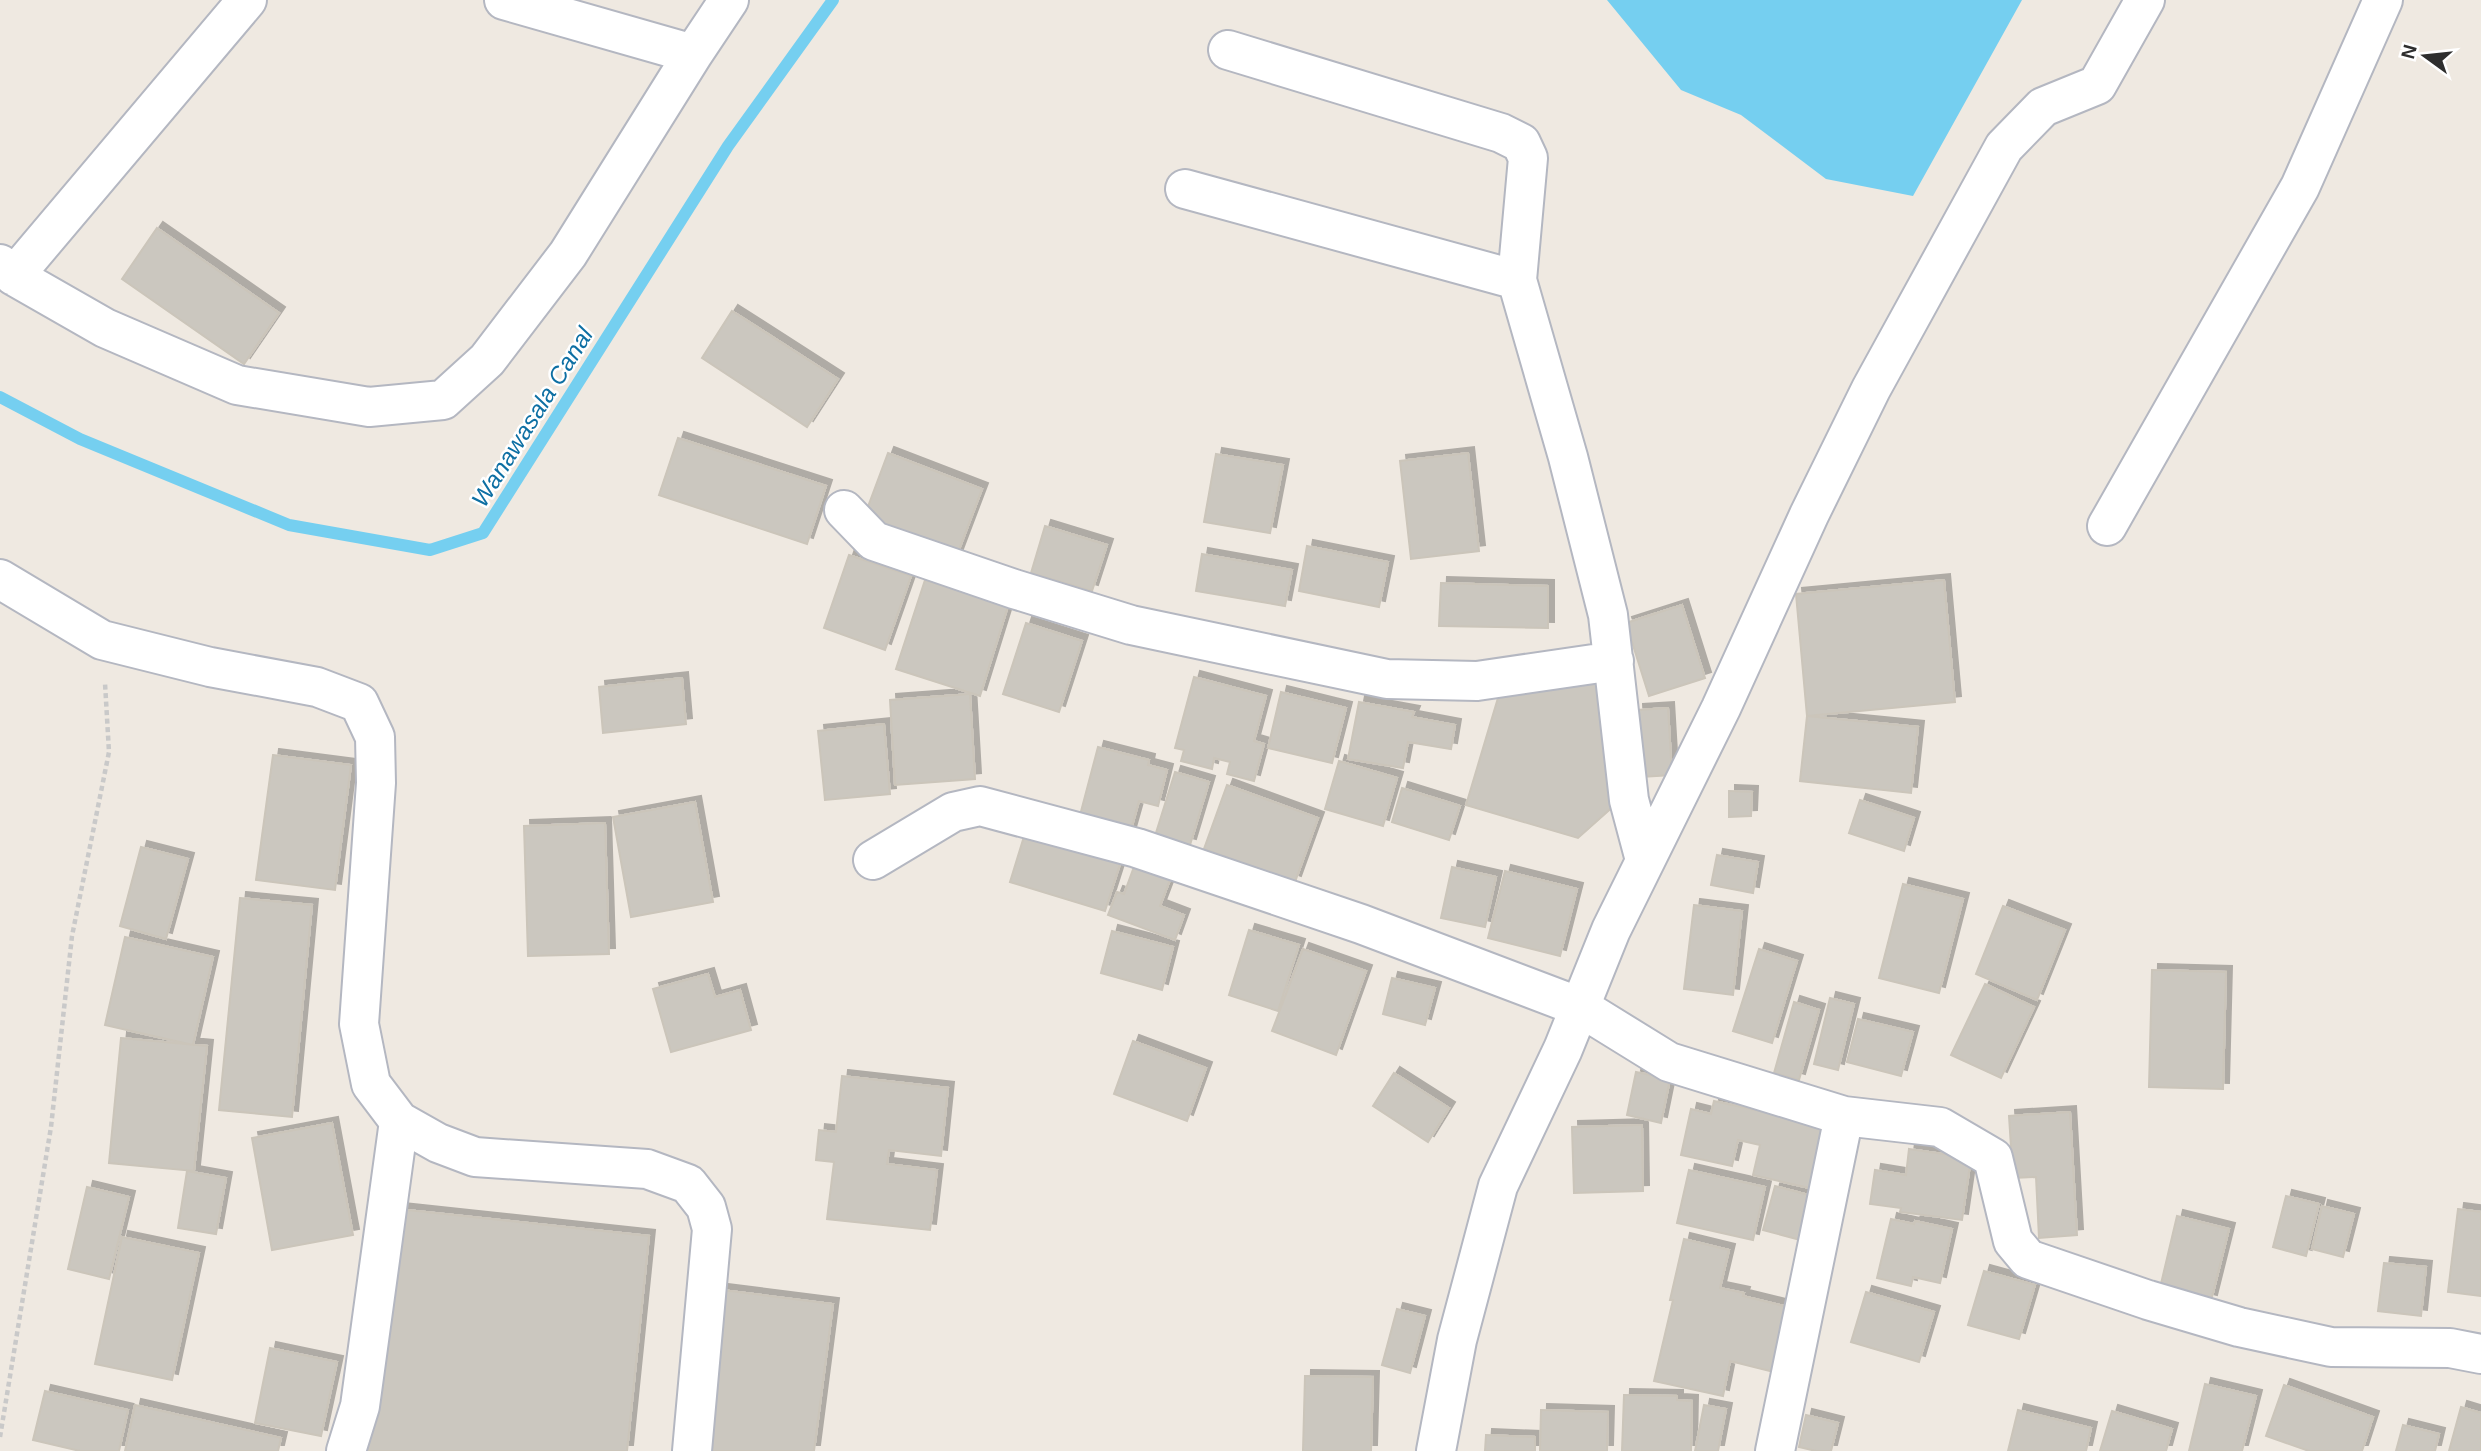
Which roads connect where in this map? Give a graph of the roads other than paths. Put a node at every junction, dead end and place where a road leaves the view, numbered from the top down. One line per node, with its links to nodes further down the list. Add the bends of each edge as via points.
1 (247, 0): 9 (street)
2 (504, 0): 7 (street)
3 (729, 0): 7 (street)
4 (2145, 0): 16 (street, via 2097,85 2043,107 2004,147 1871,389)
5 (2383, 0): 12 (street, via 2300,187)
6 (1228, 50): 10 (street, via 1521,143 1528,158)
7 (693, 54): 9 (street, via 568,254 486,360 443,400 369,407 237,385 105,328)
8 (1185, 189): 10 (street)
9 (7, 270)
10 (1517, 280): 14 (street, via 1602,589)
11 (844, 510): 14 (street, via 874,541 1014,589 1131,625 1387,679 1477,681)
12 (2107, 526)
13 (0, 579): 19 (street, via 102,640 317,687 359,703 375,737 376,783 359,1024 372,1084)
14 (1614, 661): 16 (street, via 1629,800)
15 (873, 860): 17 (street, via 953,812 980,806 1137,848 1361,924)
16 (1645, 860): 17 (street)
17 (1580, 1007): 18 (street, via 1669,1062); 23 (street, via 1498,1186 1457,1340)
18 (1844, 1116): 20 (street, via 1940,1127 1993,1158 2013,1241 2028,1259 2161,1304 2292,1339 2331,1347 2450,1348); 24 (street)
19 (399, 1121): 21 (street, via 359,1406); 22 (street, via 475,1157 647,1169 688,1184 706,1207 712,1229)
20 (2481, 1354)
21 (346, 1451)
22 (692, 1451)
23 (1436, 1451)
24 (1775, 1451)

